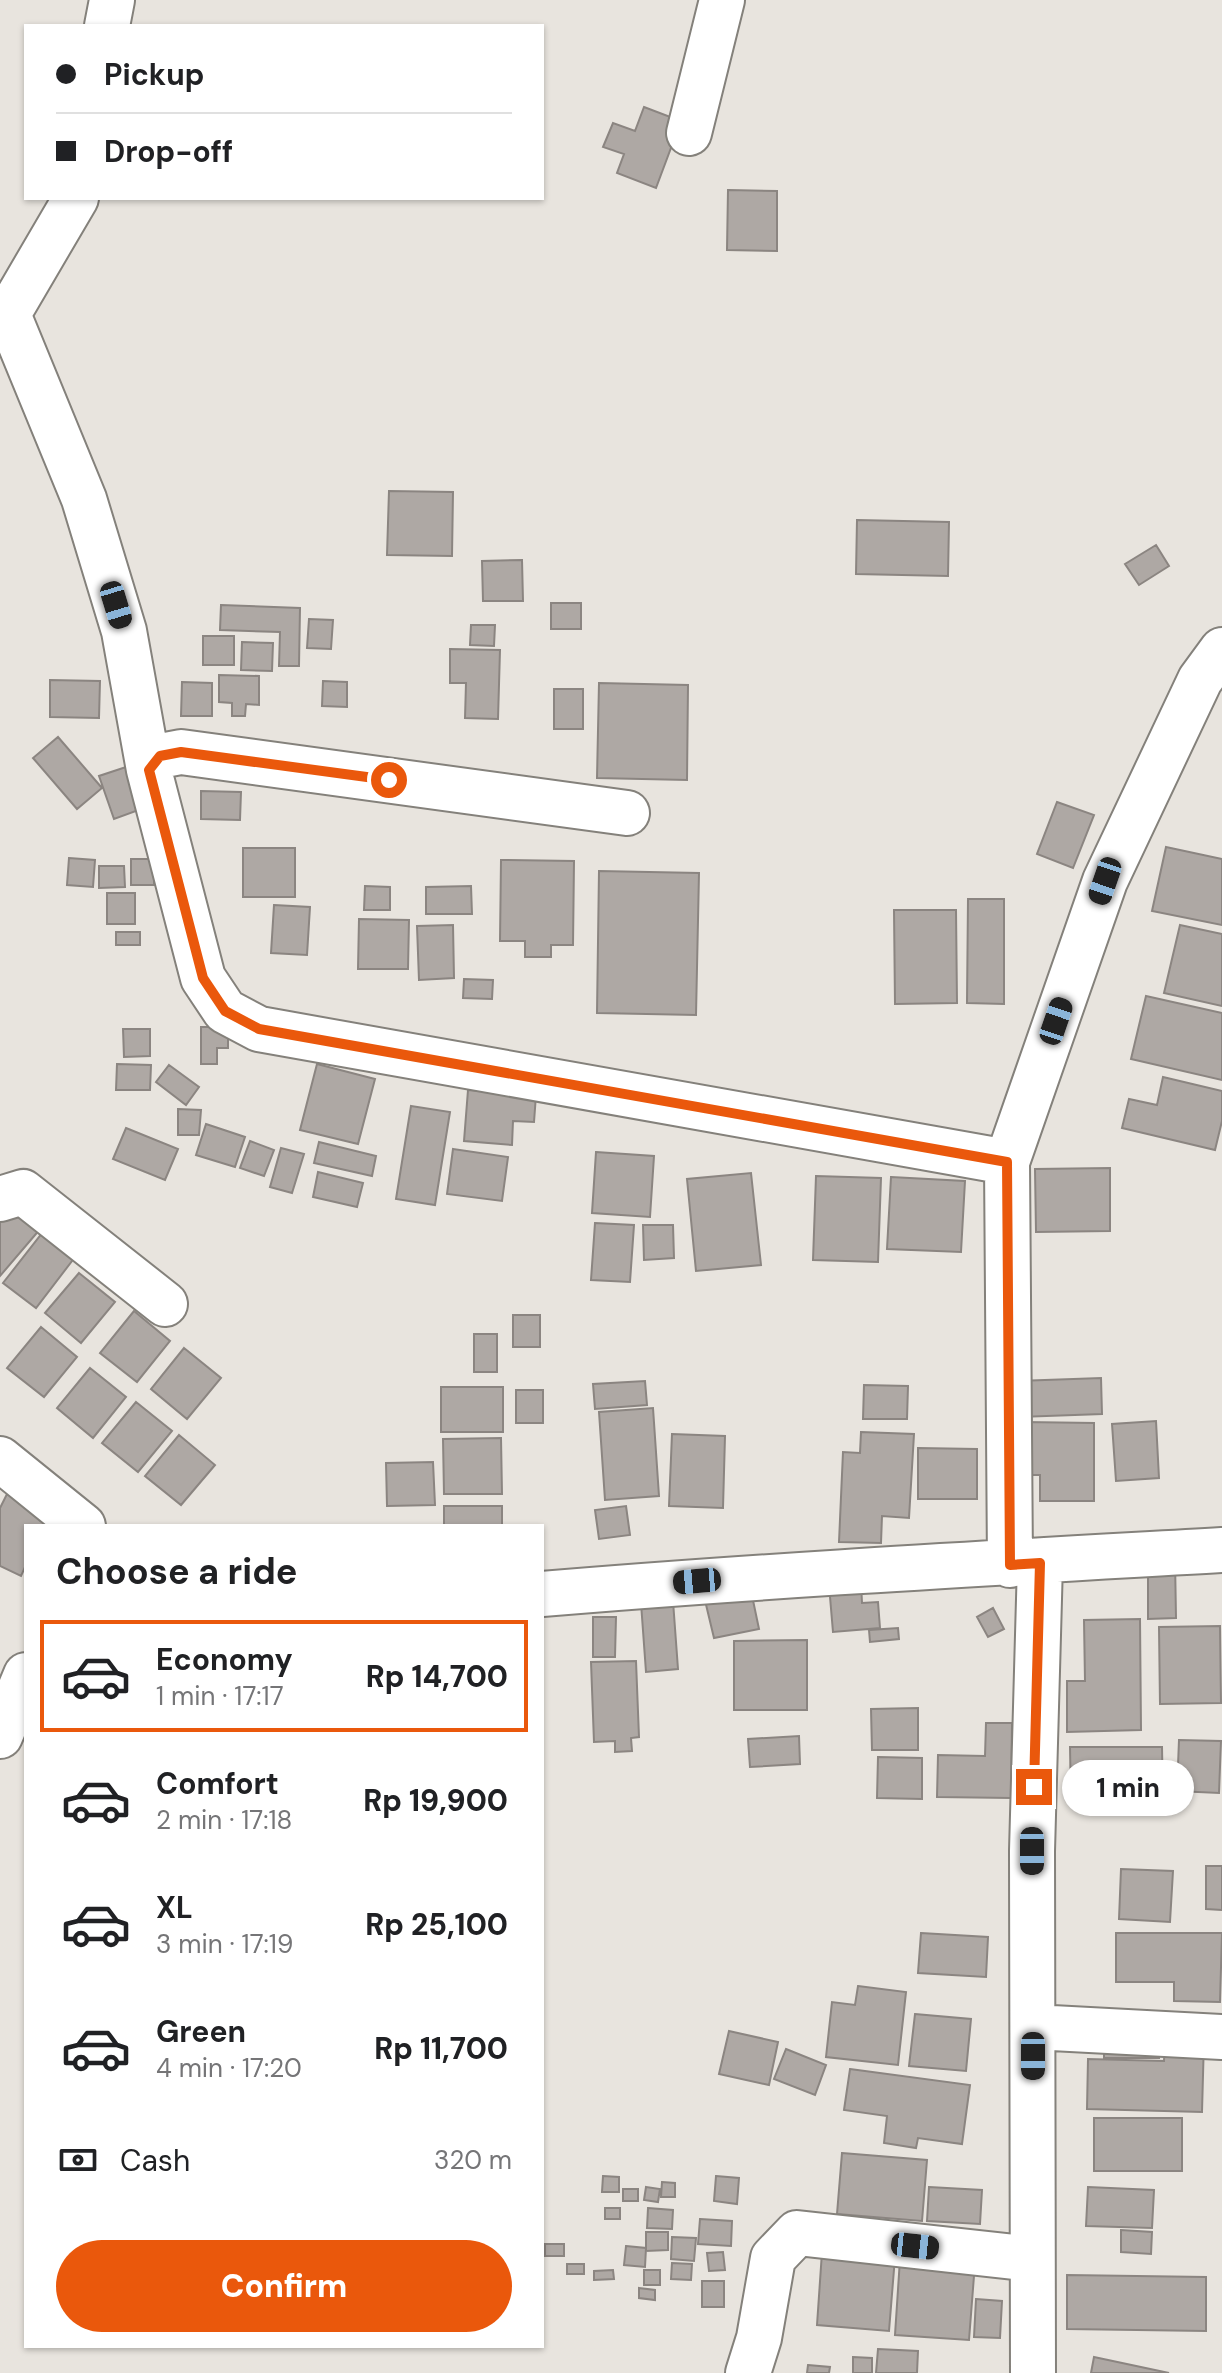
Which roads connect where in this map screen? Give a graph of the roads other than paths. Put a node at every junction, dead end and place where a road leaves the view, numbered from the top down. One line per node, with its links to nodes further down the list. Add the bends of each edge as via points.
1 (112, 0): 3 (street)
2 (722, 0): 4 (street)
3 (107, 24)
4 (689, 133)
5 (75, 200): 7 (street, via 8,314 84,499 124,631)
6 (1222, 650): 9 (street, via 1200,680 1105,881)
7 (149, 770): 8 (street, via 160,756 181,752); 9 (street, via 203,978 225,1011 259,1029)
8 (627, 813)
9 (1007, 1162): 15 (street)
10 (0, 1199): 11 (street, via 23,1192)
11 (165, 1304)
12 (0, 1459): 13 (street)
13 (81, 1524)
14 (1222, 1550): 15 (street)
15 (1025, 1564): 16 (street, via 759,1576); 19 (street)
16 (544, 1594)
17 (24, 1680): 18 (street)
18 (0, 1736)
19 (1033, 2027): 20 (street); 21 (street)
20 (1222, 2037)
21 (1032, 2259): 22 (street, via 797,2233 773,2258); 23 (street)
22 (748, 2373)
23 (1033, 2373)

